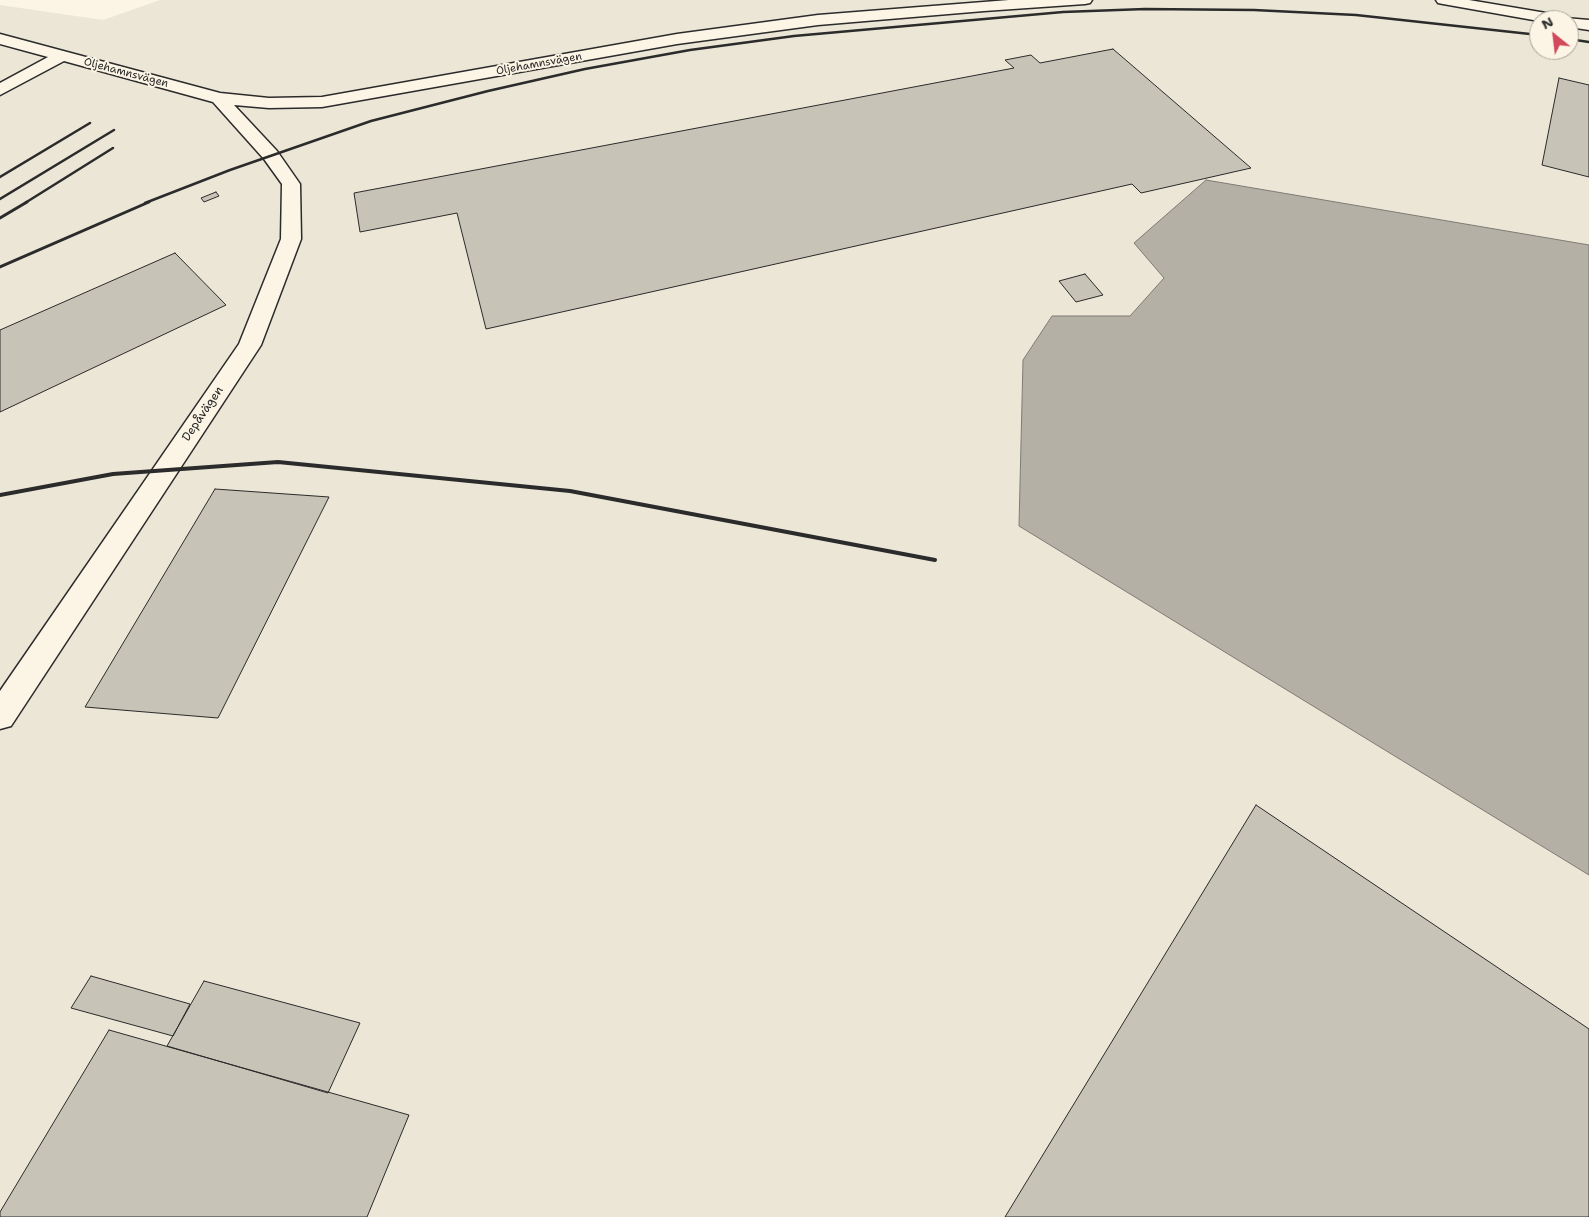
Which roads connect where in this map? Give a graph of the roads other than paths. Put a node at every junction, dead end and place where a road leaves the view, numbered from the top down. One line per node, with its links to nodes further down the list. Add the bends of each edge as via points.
1 (1085, 0): 7 (street, Oljehamnsvägen, via 818,20 677,39 322,102 269,103)
2 (1443, 0): 3 (street)
3 (1529, 15)
4 (0, 39): 5 (street, Oljehamnsvägen)
5 (62, 56): 6 (street); 7 (street, Oljehamnsvägen)
6 (0, 90)
7 (219, 98): 8 (street, Depåvägen, via 271,155 291,184 291,238 250,344)
8 (0, 716)

